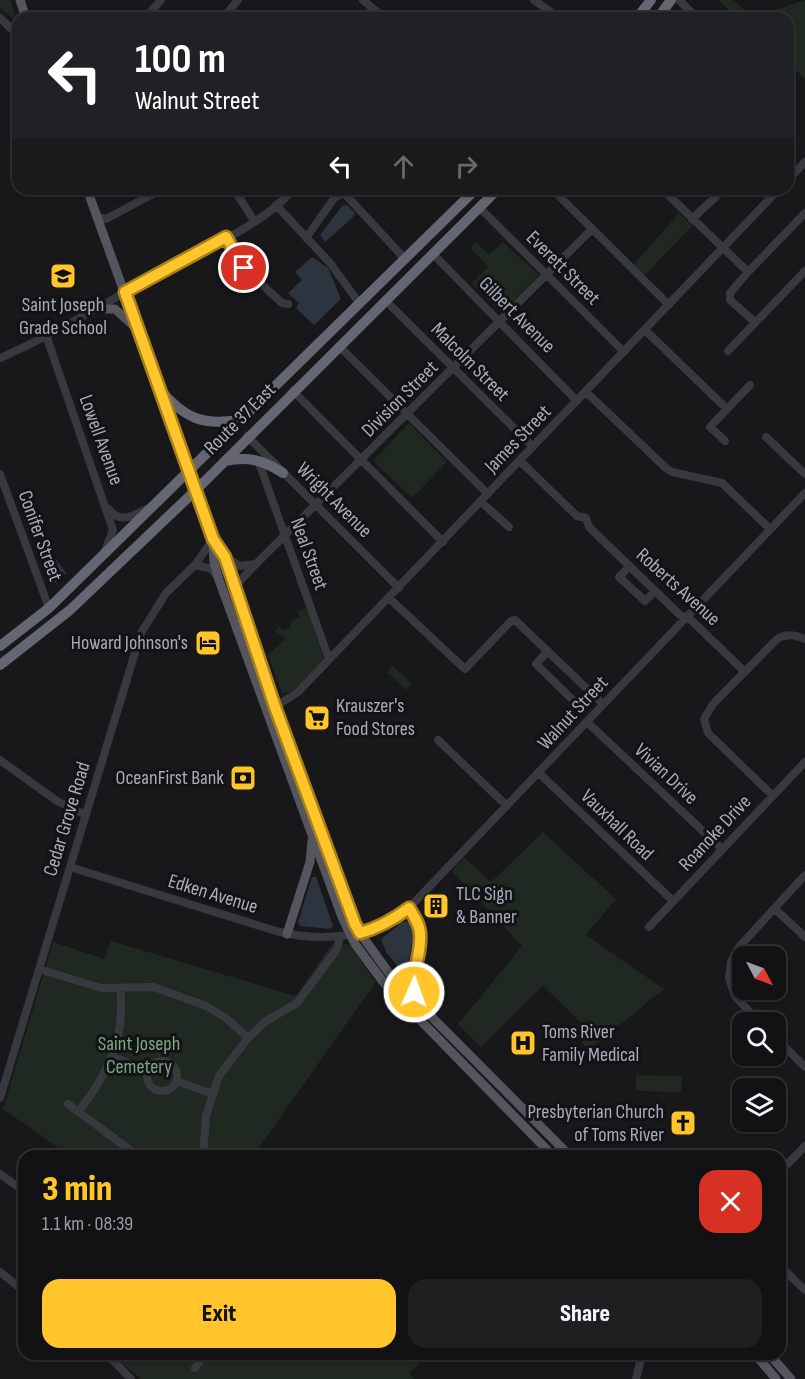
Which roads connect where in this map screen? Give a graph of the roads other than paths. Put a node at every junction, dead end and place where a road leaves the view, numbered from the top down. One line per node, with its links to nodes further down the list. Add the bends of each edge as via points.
1 (161, 0): 7 (street)
2 (238, 0): 8 (street)
3 (363, 0): 9 (street)
4 (534, 0): 10 (street)
5 (651, 0): 11 (highway)
6 (679, 0): 12 (street)
7 (150, 12)
8 (228, 12)
9 (377, 12)
10 (551, 12)
11 (642, 12)
12 (691, 12)
13 (0, 18): 14 (street)
14 (12, 29)
15 (805, 162): 16 (street)
16 (794, 174)
17 (89, 195): 32 (main road)
18 (151, 195): 32 (street, via 106,219)
19 (238, 195): 34 (street)
20 (287, 195): 29 (street)
21 (340, 195): 37 (street)
22 (346, 195): 40 (street)
23 (470, 195): 40 (highway, Route 37 East)
24 (492, 195): 30 (highway, Route 37 East)
25 (558, 195): 35 (street)
26 (668, 195): 33 (street)
27 (718, 195): 33 (street)
28 (773, 195): 38 (street, James Street)
29 (276, 205): 34 (street); 37 (street)
30 (479, 207): 39 (highway, Route 37 East); 43 (street, Everett Street)
31 (805, 213): 42 (street)
32 (97, 217): 44 (main road)
33 (692, 219): 38 (street)
34 (254, 221): 36 (street)
35 (592, 230): 43 (street, Division Street); 48 (street)
36 (226, 237): 44 (street); 46 (street, via 244,268 282,303)
37 (306, 238): 47 (street)
38 (722, 248): 42 (street); 48 (street, James Street)
39 (433, 254): 45 (highway, Route 37 East); 50 (street, Gilbert Avenue)
40 (405, 259): 47 (highway, Route 37 East)
41 (805, 271): 51 (street)
42 (747, 272): 51 (street, via 729,293 730,300)
43 (546, 275): 50 (street, Division Street); 57 (street, Everett Street)
44 (125, 292): 49 (street); 52 (main road)
45 (385, 300): 55 (highway, Route 37 East); 59 (street, Malcolm Street)
46 (288, 304)
47 (360, 304): 67 (highway, Route 37 East)
48 (669, 304): 53 (street, James Street)
49 (96, 309): 52 (main road, via 115,309); 54 (street)
50 (500, 321): 59 (street, Division Street); 64 (street, Gilbert Avenue)
51 (755, 322): 56 (street)
52 (139, 330): 62 (main road)
53 (645, 330): 57 (street, James Street); 65 (street)
54 (47, 338): 58 (street); 84 (street, Lowell Avenue)
55 (339, 346): 61 (highway, Route 37 East); 66 (street)
56 (728, 351)
57 (624, 352): 63 (street, James Street)
58 (0, 357)
59 (454, 369): 66 (street, Division Street); 71 (street, Malcolm Street)
60 (750, 385): 65 (street)
61 (293, 391): 68 (highway, Route 37 East); 73 (street)
62 (162, 392): 67 (highway, via 190,416 216,423); 76 (main road)
63 (586, 392): 64 (street, James Street); 88 (street, via 666,468 722,483)
64 (578, 400): 71 (street, James Street)
65 (727, 409): 70 (street, via 710,427)
66 (409, 414): 73 (street, Division Street); 82 (street)
67 (239, 420): 76 (highway, Route 37 East)
68 (247, 436): 74 (highway, Route 37 East); 78 (street, Wright Avenue)
69 (766, 437): 79 (street)
70 (725, 441)
71 (533, 447): 75 (street, James Street)
72 (258, 460): 74 (highway, via 244,457); 78 (highway); 89 (street, Neal Street)
73 (362, 460): 86 (street, Division Street); 91 (street)
74 (224, 461): 80 (highway, Route 37 East)
75 (520, 461): 82 (street, James Street); 96 (street, Roberts Avenue, via 577,516 580,524 589,527)
76 (190, 470): 80 (main road); 85 (highway, Route 37 East)
77 (0, 474): 102 (street, Conifer Street)
78 (283, 474): 86 (street, Wright Avenue)
79 (805, 474)
80 (197, 489): 90 (main road); 108 (highway, Route 37 East, via 65,615)
81 (805, 493): 88 (street, Walnut Street)
82 (488, 494): 83 (street, James Street)
83 (481, 502): 87 (street); 91 (street, James Street)
84 (106, 505): 85 (street, via 112,514 126,518); 92 (street, Lowell Avenue, via 113,532)
85 (152, 506): 92 (highway, Route 37 East)
86 (316, 506): 89 (street, Division Street); 98 (street, Wright Avenue)
87 (509, 527)
88 (770, 529): 103 (street, Walnut Street)
89 (285, 537): 94 (street, Division Street); 107 (street, Neal Street)
90 (213, 539): 93 (main road); 95 (street, Cedar Grove Road); 97 (main road)
91 (443, 542): 98 (street, James Street)
92 (104, 554): 102 (highway, Route 37 East)
93 (225, 557): 94 (street, via 240,566); 100 (main road)
94 (256, 564): 100 (street, Division Street, via 239,582)
95 (195, 565): 97 (street, via 212,569); 120 (street, Cedar Grove Road, via 152,612 141,633)
96 (630, 566): 99 (street, Roberts Avenue); 99 (street, via 619,577 645,601)
97 (219, 580): 121 (main road)
98 (399, 588): 101 (street, James Street)
99 (655, 591): 103 (street, Roberts Avenue)
100 (236, 594): 112 (main road)
101 (389, 598): 106 (street, via 465,669 510,621 518,622); 107 (street, James Street)
102 (49, 608): 105 (highway, Route 37 East)
103 (686, 618): 109 (street, Roberts Avenue); 111 (street, Walnut Street)
104 (805, 639): 109 (street, via 784,635)
105 (0, 646)
106 (548, 651): 110 (street); 110 (street, via 536,664 582,709)
107 (329, 659): 112 (street, James Street, via 298,692)
108 (0, 665)
109 (745, 672): 118 (street, via 712,704 704,724 708,733)
110 (594, 696): 111 (street)
111 (603, 705): 113 (street, Walnut Street)
112 (275, 707): 130 (main road, via 349,912)
113 (587, 722): 117 (street, Walnut Street); 122 (street, Vivian Drive)
114 (438, 740): 119 (street)
115 (0, 760): 120 (street, via 57,801)
116 (805, 762): 118 (street, Roanoke Drive)
117 (538, 773): 119 (street, Walnut Street); 125 (street, Vauxhall Road)
118 (772, 796): 122 (street, Roanoke Drive)
119 (507, 806): 126 (street, Walnut Street)
120 (86, 815): 123 (street, Cedar Grove Road)
121 (312, 836): 129 (main road, via 310,862); 130 (main road)
122 (722, 849): 125 (street, Roanoke Drive)
123 (70, 867): 129 (street, Edken Avenue); 132 (street, Cedar Grove Road)
124 (805, 875): 127 (street)
125 (673, 902): 128 (street, Roanoke Drive)
126 (409, 908): 130 (street, Walnut Street, via 390,921); 134 (main road, via 421,937 412,981)
127 (775, 909): 131 (street); 135 (street, via 739,947 729,970 735,996)
128 (649, 927)
129 (287, 934): 130 (street, Edken Avenue, via 324,938)
130 (350, 934): 134 (main road); 136 (street, via 297,1003); 150 (main road, via 384,983)
131 (805, 937)
132 (39, 969): 133 (street, via 101,988); 143 (street, Cedar Grove Road)
133 (120, 988): 136 (street, via 154,987 206,1006); 138 (street, via 119,1035)
134 (416, 1002): 146 (main road)
135 (750, 1012)
136 (248, 1038): 142 (street, via 219,1076)
137 (786, 1048): 139 (street)
138 (112, 1057): 140 (street); 145 (street, via 101,1081)
139 (805, 1067)
140 (148, 1071): 141 (street, via 155,1088 165,1090); 141 (street, via 154,1064 168,1062 175,1068)
141 (176, 1081): 142 (street)
142 (213, 1094): 149 (street, via 206,1116)
143 (0, 1098)
144 (68, 1104): 145 (street)
145 (78, 1112): 148 (street)
146 (530, 1116): 151 (main road); 152 (main road)
147 (805, 1146): 153 (street)
148 (130, 1150)
149 (203, 1150)
150 (547, 1150)
151 (557, 1150)
152 (564, 1150)
153 (786, 1166)
154 (0, 1174): 155 (street)
155 (18, 1187)
156 (0, 1272): 158 (street)
157 (786, 1272): 159 (street)
158 (18, 1286)
159 (805, 1290)
160 (113, 1360): 166 (street)
161 (201, 1360): 165 (street)
162 (641, 1360): 167 (street)
163 (760, 1360): 168 (main road)
164 (774, 1360): 169 (main road)
165 (195, 1368)
166 (131, 1379)
167 (636, 1379)
168 (776, 1379)
169 (791, 1379)

